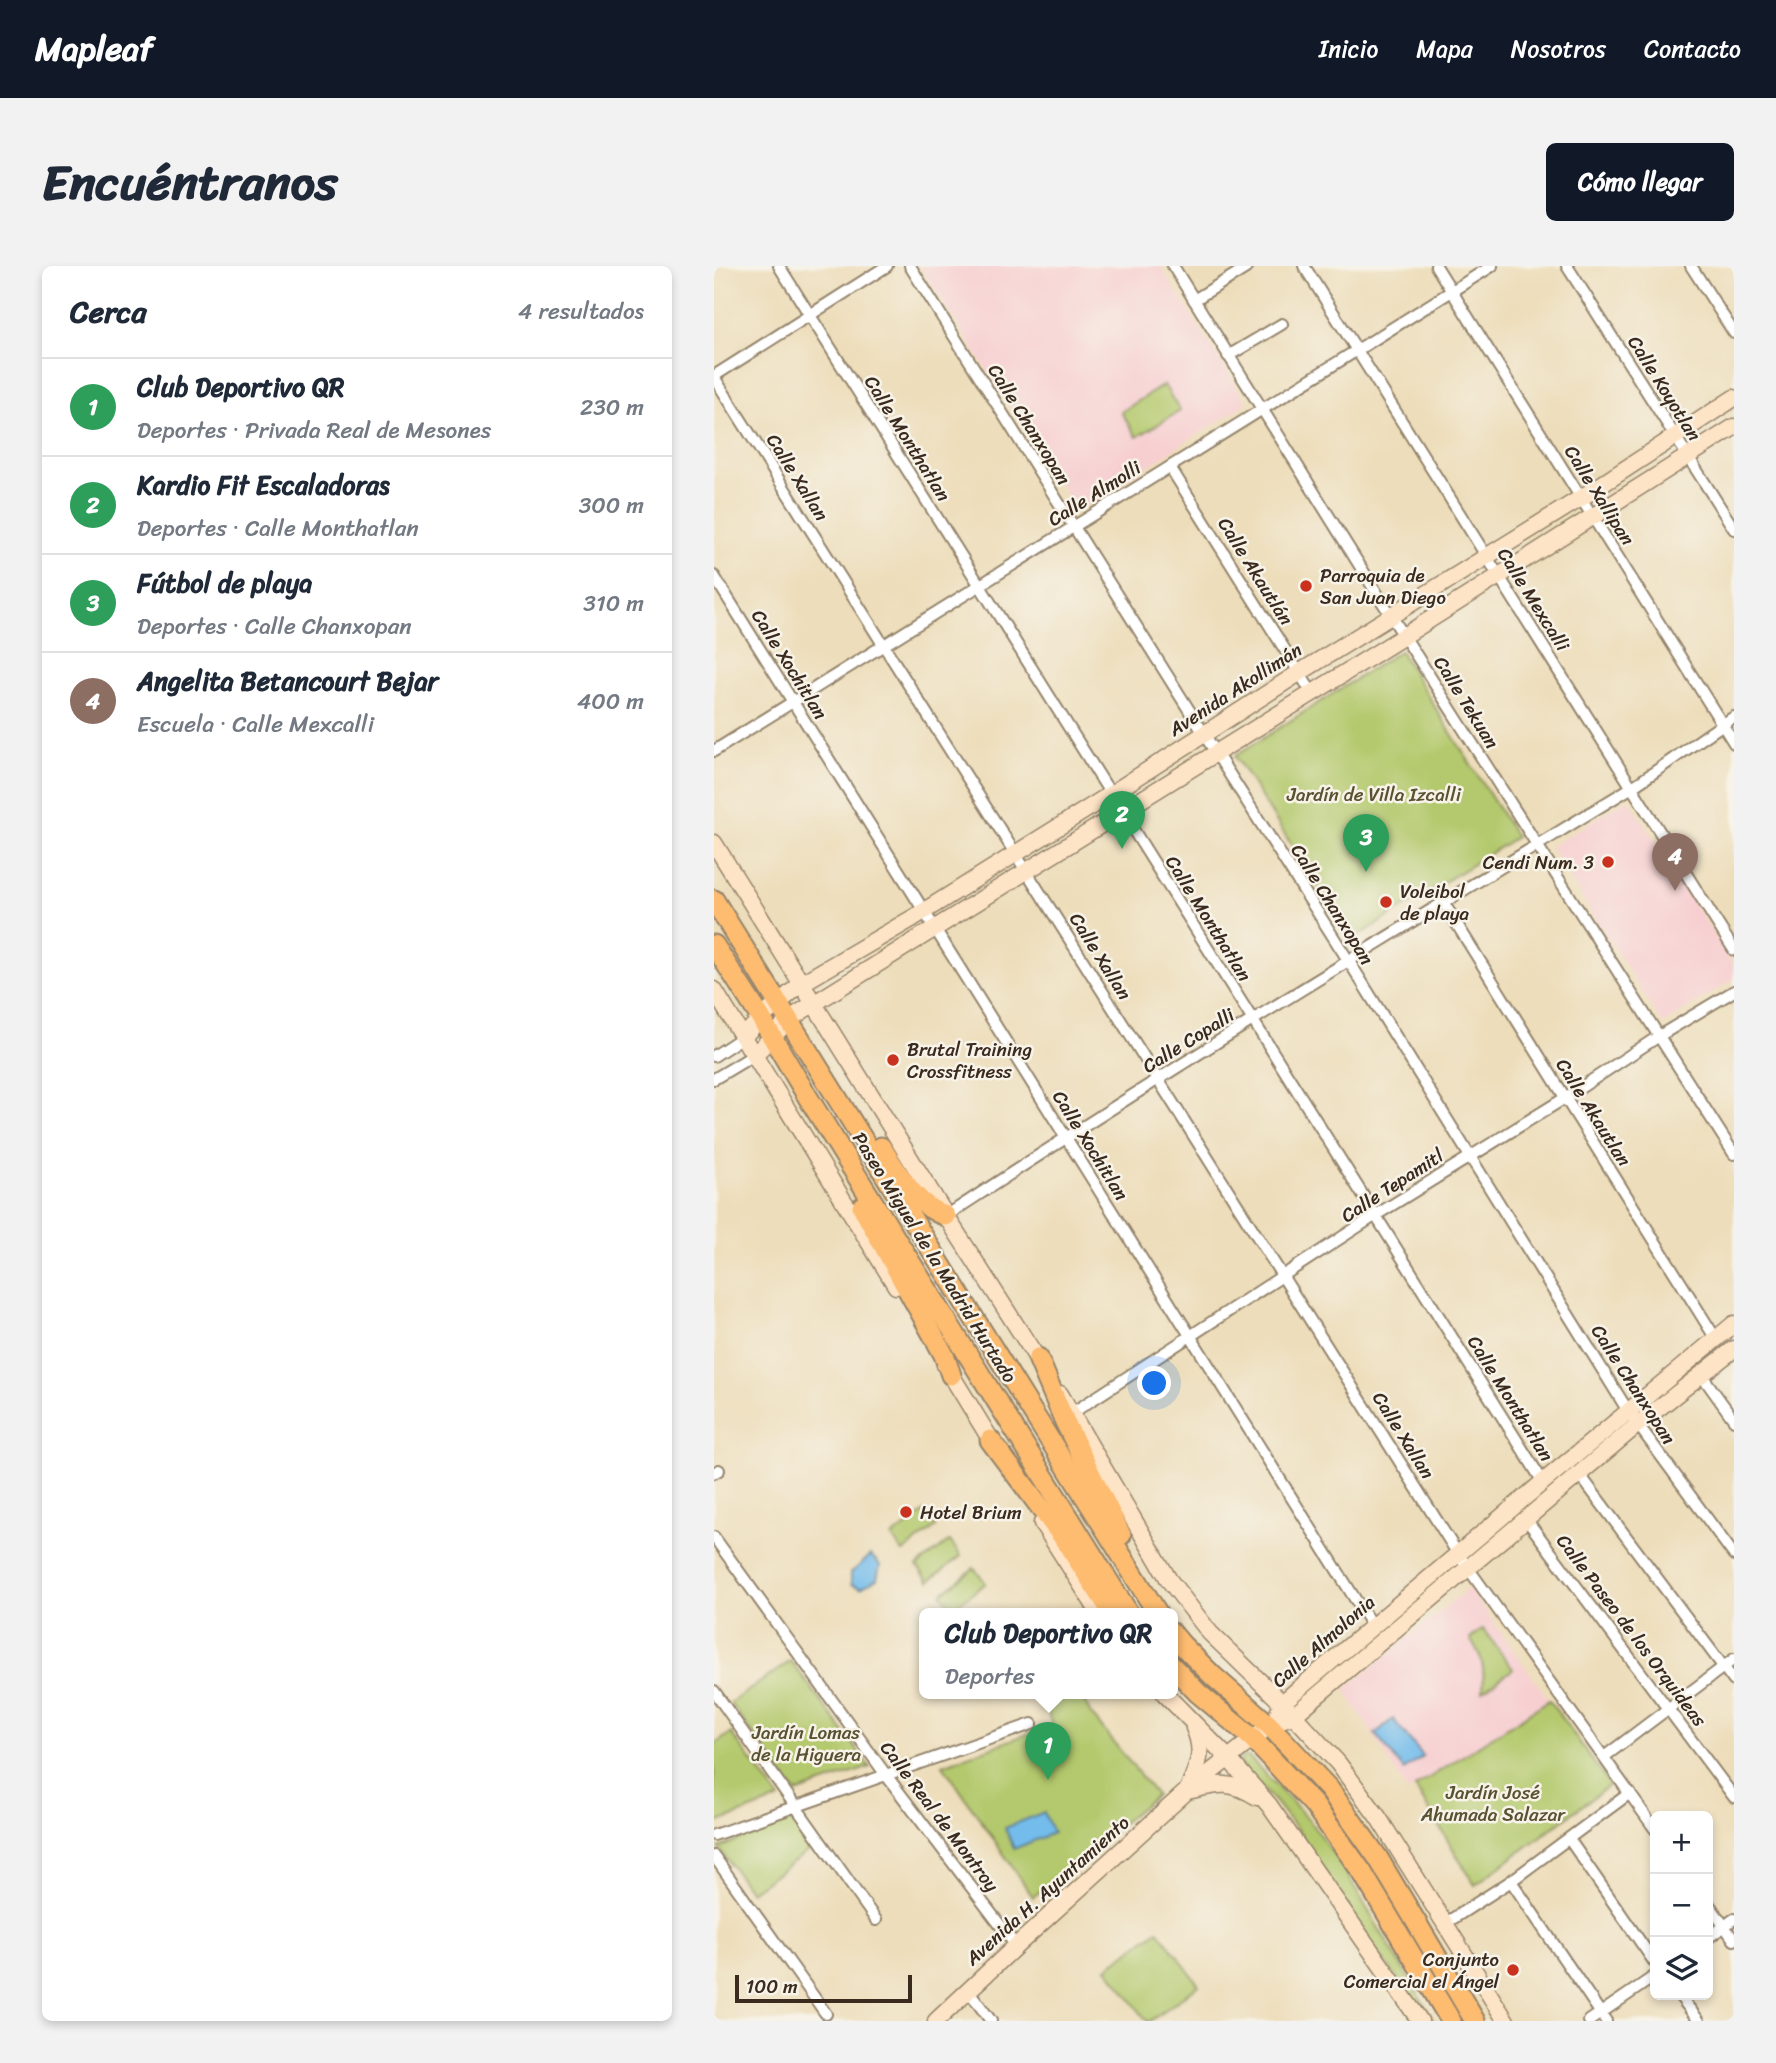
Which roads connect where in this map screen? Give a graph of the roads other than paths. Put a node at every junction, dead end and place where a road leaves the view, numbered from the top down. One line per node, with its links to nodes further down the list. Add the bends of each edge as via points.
1 (779, 266): 13 (street, Calle Monthatlan)
2 (887, 266): 13 (street)
3 (910, 266): 27 (street, Calle Chanxopan)
4 (1173, 266): 12 (street, Calle Tekuan)
5 (1304, 266): 16 (street, Calle Mexcalli)
6 (1436, 266): 11 (street, Calle Xallipan)
7 (1492, 266): 11 (street, Calle Almolli)
8 (1567, 266): 22 (street, Calle Koyotlan)
9 (1691, 266): 15 (street)
10 (1246, 268): 12 (street)
11 (1451, 291): 16 (street, Calle Almolli); 25 (street, Calle Xallipan)
12 (1194, 300): 17 (street, Calle Tekuan)
13 (810, 315): 18 (street); 32 (street, Calle Monthatlan)
14 (1282, 324): 17 (street)
15 (1734, 333)
16 (1357, 350): 20 (street, Calle Almolli); 29 (street, Calle Mexcalli)
17 (1228, 356): 20 (street, Calle Tekuan)
18 (714, 376): 35 (street, Calle Xallan)
19 (1734, 398): 22 (street, Avenida Akollimán)
20 (1261, 410): 24 (street, Calle Almolli); 33 (street, Calle Tekuan)
21 (1734, 428): 23 (street)
22 (1676, 437): 23 (street, Calle Koyotlan); 25 (street, Avenida Akollimán)
23 (1689, 457): 26 (street); 28 (street, Calle Koyotlan)
24 (1170, 467): 27 (street, Calle Almolli); 36 (street, Calle Akautlán)
25 (1581, 498): 26 (street, Calle Xallipan); 29 (street, Avenida Akollimán)
26 (1593, 517): 31 (street); 40 (street, Calle Xallipan)
27 (1074, 526): 32 (street, Calle Almolli); 41 (street, Calle Chanxopan)
28 (1734, 529)
29 (1487, 557): 31 (street, Calle Mexcalli); 33 (street, Avenida Akollimán)
30 (714, 576): 38 (street, Calle Xochitlan)
31 (1499, 576): 34 (street); 45 (street, Calle Mexcalli)
32 (980, 585): 35 (street, Calle Almolli); 46 (street, Calle Monthatlan)
33 (1391, 615): 34 (street, Calle Tekuan); 36 (street, Avenida Akollimán)
34 (1404, 636): 37 (street); 49 (street, Calle Tekuan)
35 (884, 645): 38 (street, Calle Almolli); 50 (street, Calle Xallan)
36 (1299, 673): 37 (street, Calle Akautlán); 41 (street, Avenida Akollimán)
37 (1312, 693): 44 (street)
38 (793, 701): 43 (street, Calle Almolli); 54 (street, Calle Xochitlan)
39 (1734, 717): 40 (street, Calle Copalli)
40 (1722, 724): 42 (street, Calle Xallipan); 45 (street, Calle Copalli)
41 (1204, 734): 44 (street, Calle Chanxopan); 46 (street, Avenida Akollimán)
42 (1734, 743)
43 (714, 751)
44 (1216, 753): 47 (street); 58 (street, Calle Chanxopan)
45 (1631, 787): 49 (street, Calle Copalli); 57 (street, Calle Mexcalli)
46 (1111, 794): 47 (street, Calle Monthatlan); 50 (street, Avenida Akollimán)
47 (1122, 812): 51 (street); 66 (street, Calle Monthatlan)
48 (714, 844): 59 (street)
49 (1536, 844): 53 (street, Calle Copalli); 67 (street, Calle Tekuan)
50 (1016, 854): 51 (street, Calle Xallan); 54 (street, Avenida Akollimán)
51 (1026, 871): 55 (street); 73 (street, Calle Xallan)
52 (714, 900): 62 (highway, Paseo Miguel de la Madrid Hurtado)
53 (1443, 902): 58 (street, Calle Copalli); 75 (street, Calle Akautlan)
54 (924, 911): 55 (street, Calle Xochitlan); 59 (street, Avenida Akollimán)
55 (935, 928): 63 (street); 77 (street, Calle Xochitlan)
56 (714, 945): 64 (highway, Paseo Miguel de la Madrid Hurtado)
57 (1734, 950)
58 (1349, 961): 66 (street, Calle Copalli); 79 (street, Calle Chanxopan)
59 (802, 983): 62 (street, Avenida Akollimán); 63 (street)
60 (714, 990): 68 (street)
61 (1734, 991): 67 (street, Calle Tepamitl)
62 (778, 1002): 64 (street, Avenida Akollimán); 65 (highway, Paseo Miguel de la Madrid Hurtado)
63 (815, 1003): 65 (street); 81 (street)
64 (761, 1018): 68 (street, Avenida Akollimán); 69 (highway, Paseo Miguel de la Madrid Hurtado)
65 (790, 1019): 69 (street); 74 (highway, Paseo Miguel de la Madrid Hurtado)
66 (1253, 1021): 73 (street, Calle Copalli); 80 (street, Calle Monthatlan)
67 (1659, 1036): 75 (street, Calle Tepamitl); 78 (street, Calle Tekuan)
68 (743, 1037): 70 (street); 71 (street)
69 (773, 1037): 70 (street); 76 (highway, Paseo Miguel de la Madrid Hurtado)
70 (754, 1055): 72 (street); 89 (street)
71 (714, 1056)
72 (714, 1079)
73 (1158, 1080): 77 (street, Calle Copalli); 82 (street, Calle Xallan)
74 (828, 1084): 81 (highway, via 846,1100 921,1201 932,1212); 105 (highway, Paseo Miguel de la Madrid Hurtado)
75 (1565, 1098): 79 (street, Calle Tepamitl); 85 (street, Calle Akautlan)
76 (809, 1100): 89 (highway); 104 (highway, Paseo Miguel de la Madrid Hurtado)
77 (1066, 1137): 81 (street, Calle Copalli); 84 (street, Calle Xochitlan)
78 (1734, 1154)
79 (1469, 1156): 80 (street, Calle Tepamitl); 90 (street, Calle Chanxopan)
80 (1376, 1215): 82 (street, Calle Tepamitl); 96 (street, Calle Monthatlan)
81 (946, 1216): 87 (street)
82 (1283, 1277): 84 (street, Calle Tepamitl); 99 (street, Calle Xallan)
83 (1734, 1324): 85 (street, Calle Almolonia)
84 (1191, 1337): 91 (street, Calle Tepamitl); 107 (street, Calle Xochitlan)
85 (1716, 1339): 90 (street, Calle Almolonia)
86 (1734, 1349): 88 (street, Calle Almolonia)
87 (1038, 1358): 91 (street); 106 (highway)
88 (1701, 1374): 92 (street); 93 (street, Calle Almolonia)
89 (951, 1375): 94 (street)
90 (1628, 1411): 93 (street, Calle Chanxopan); 96 (street, Calle Almolonia)
91 (1072, 1413): 115 (street, via 1169,1580 1210,1633)
92 (1734, 1420)
93 (1637, 1425): 95 (street, Calle Almolonia); 100 (street, Calle Chanxopan)
94 (990, 1440): 102 (street); 103 (highway)
95 (1580, 1475): 97 (street, Calle Almolonia); 110 (street)
96 (1543, 1482): 99 (street, Calle Almolonia)
97 (1526, 1519): 101 (street, Calle Almolonia); 116 (street, Calle Paseo de los Orquideas)
98 (714, 1537): 124 (street, Calle Real de Montroy)
99 (1458, 1554): 101 (street, Calle Xallan); 107 (street, Calle Almolonia)
100 (1734, 1555)
101 (1468, 1569): 117 (street, Calle Almolonia); 122 (street)
102 (1096, 1608)
103 (1109, 1608)
104 (1125, 1608)
105 (1154, 1608)
106 (1154, 1608)
107 (1372, 1626): 115 (street, Calle Almolonia)
108 (1178, 1640): 119 (highway)
109 (1734, 1659): 110 (street)
110 (1723, 1667): 112 (street); 116 (street)
111 (1178, 1672): 121 (highway)
112 (1734, 1681)
113 (714, 1691): 129 (street)
114 (1170, 1699): 118 (street)
115 (1282, 1703): 117 (street); 119 (street, Calle Almolonia)
116 (1669, 1709): 122 (street); 127 (street, Calle Paseo de los Orquideas)
117 (1293, 1716): 119 (street, Calle Almolonia); 137 (street, via 1338,1763 1378,1817)
118 (1190, 1721): 123 (street); 125 (street, via 1200,1753)
119 (1271, 1723): 121 (street, Avenida H. Ayuntamiento); 152 (highway, via 1329,1789 1378,1858)
120 (1032, 1724): 124 (street)
121 (1252, 1738): 123 (street, Avenida H. Ayuntamiento); 151 (highway, via 1314,1805 1362,1872)
122 (1604, 1757): 126 (street)
123 (1228, 1758): 125 (street, Avenida H. Ayuntamiento); 128 (street)
124 (886, 1775): 129 (street); 141 (street, Calle Real de Montroy)
125 (1186, 1791): 128 (street, via 1227,1783); 141 (street, Avenida H. Ayuntamiento)
126 (1630, 1793): 130 (street); 132 (street)
127 (1734, 1797)
128 (1269, 1805): 150 (street)
129 (795, 1806): 131 (street); 136 (street)
130 (1650, 1822)
131 (714, 1835)
132 (1569, 1839): 134 (street); 142 (street)
133 (714, 1856): 146 (street)
134 (1511, 1881): 137 (street); 147 (street)
135 (1713, 1908): 138 (street)
136 (876, 1920)
137 (1446, 1923): 153 (street)
138 (1729, 1923): 139 (street); 140 (street)
139 (1709, 1937)
140 (1734, 1940)
141 (1016, 1946): 144 (street, Avenida H. Ayuntamiento)
142 (1650, 1956)
143 (1650, 1980): 147 (street)
144 (969, 1991): 148 (street, Avenida H. Ayuntamiento); 149 (street)
145 (1683, 2000): 155 (street)
146 (826, 2014)
147 (1603, 2017): 154 (street)
148 (936, 2021)
149 (991, 2021)
150 (1420, 2021)
151 (1451, 2021)
152 (1475, 2021)
153 (1506, 2021)
154 (1589, 2021)
155 (1699, 2021)

